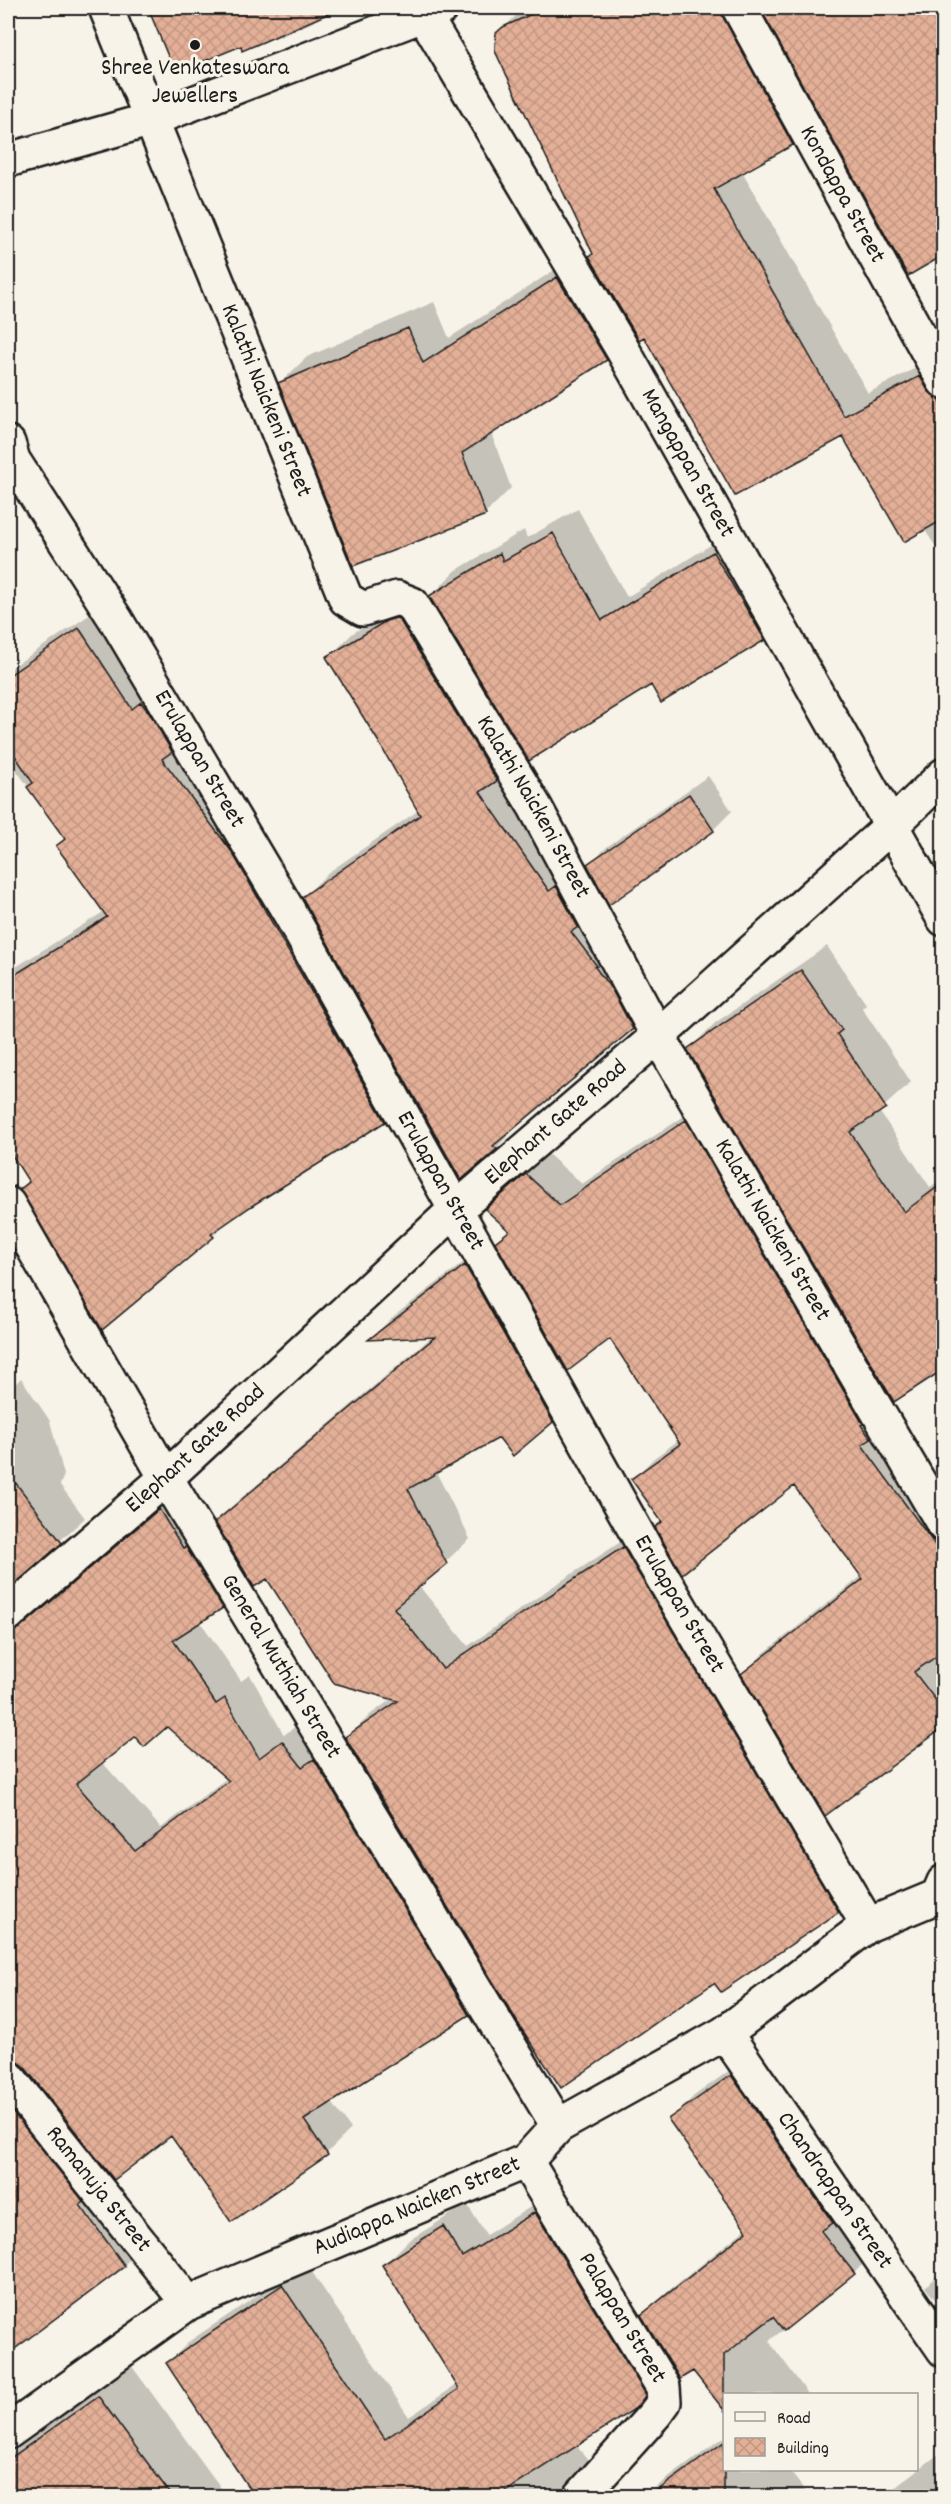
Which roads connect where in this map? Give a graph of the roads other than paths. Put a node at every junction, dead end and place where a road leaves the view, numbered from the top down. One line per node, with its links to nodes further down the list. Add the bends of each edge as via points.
1 (106, 8): 4 (street, Kalathi Naickeni Street)
2 (739, 8): 6 (street, Kondappa Street)
3 (433, 11): 4 (street); 9 (street, Mangappan Street)
4 (152, 119): 5 (street); 11 (street, Kalathi Naickeni Street, via 346,599 363,609 397,598 412,604 535,807)
5 (8, 160)
6 (944, 381)
7 (8, 443): 13 (street, Erulappan Street, via 13,460 116,620 289,912)
8 (944, 775): 9 (street, Elephant Gate Road)
9 (890, 827): 10 (street, Mangappan Street); 11 (street, Elephant Gate Road)
10 (944, 919)
11 (658, 1036): 13 (street, Elephant Gate Road); 15 (street, Kalathi Naickeni Street)
12 (8, 1204): 14 (street, General Muthiah Street)
13 (455, 1210): 14 (street, Elephant Gate Road); 18 (street, Erulappan Street, via 648,1553)
14 (166, 1478): 16 (street, Elephant Gate Road); 21 (street, General Muthiah Street)
15 (944, 1525)
16 (8, 1614)
17 (942, 1893): 18 (street, Audiappa Naicken Street)
18 (868, 1924): 19 (street, Audiappa Naicken Street)
19 (725, 2032): 21 (street, Audiappa Naicken Street); 24 (street, Chandrappan Street)
20 (8, 2077): 23 (street, Ramanuja Street)
21 (558, 2126): 22 (street, Audiappa Naicken Street)
22 (526, 2161): 23 (street, Audiappa Naicken Street); 26 (street, Palappan Street, via 663,2387 664,2402)
23 (188, 2303): 25 (street, Audiappa Naicken Street)
24 (944, 2350)
25 (8, 2432)
26 (592, 2493)

